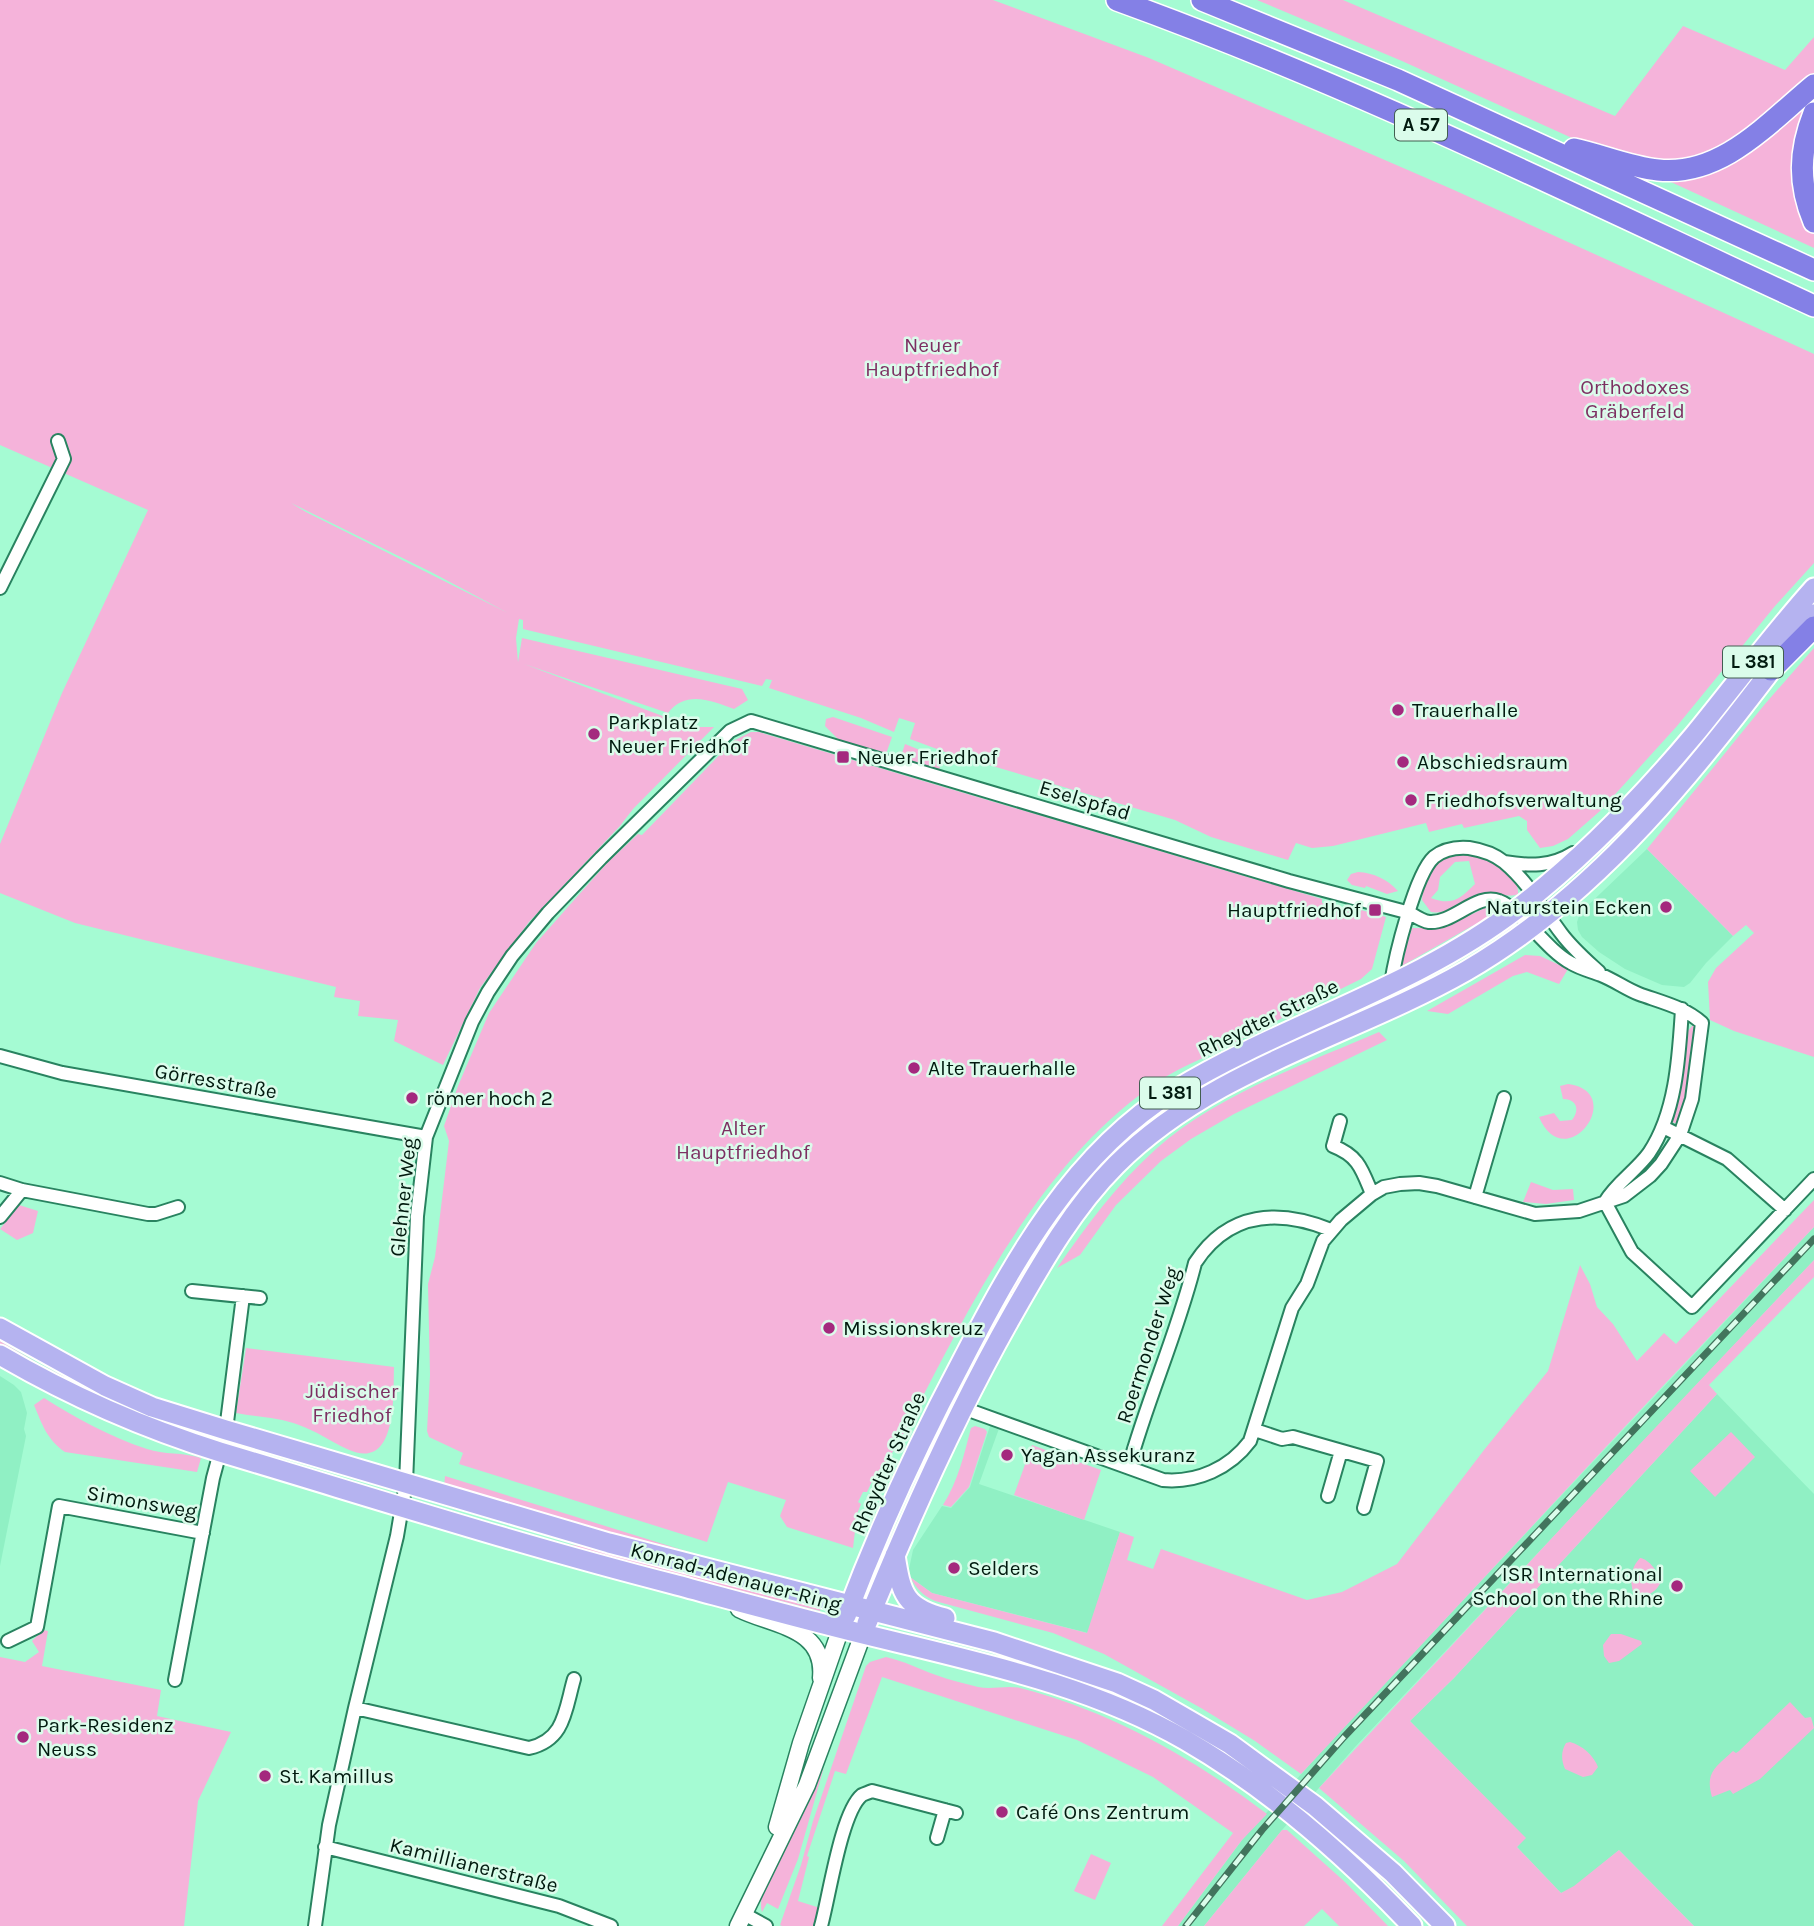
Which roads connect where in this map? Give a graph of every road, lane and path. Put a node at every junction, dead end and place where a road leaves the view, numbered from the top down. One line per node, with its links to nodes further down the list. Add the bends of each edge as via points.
1 (1117, 0): 8 (highway, A 57, via 1386,109)
2 (1202, 0): 5 (highway, A 57)
3 (1814, 85): 5 (highway, via 1732,152 1686,168 1630,165)
4 (1814, 113): 6 (highway, via 1801,156 1801,178)
5 (1528, 138): 7 (highway, A 57)
6 (1814, 222)
7 (1814, 270)
8 (1814, 306)
9 (58, 441): 10 (street, via 64,459)
10 (0, 587)
11 (1814, 588): 16 (main road, Rheydter Straße / L 381, via 1684,747)
12 (1814, 614): 14 (main road, Rheydter Straße / L 381)
13 (1814, 627): 14 (highway)
14 (1771, 670): 21 (main road, Rheydter Straße / L 381, via 1641,828)
15 (751, 721): 20 (street, Eselspfad); 31 (street, Glehner Weg, via 723,736 548,913 512,956 472,1022)
16 (1595, 840): 17 (street, via 1558,862); 18 (main road, Rheydter Straße / L 381)
17 (1503, 862): 18 (street); 20 (street, via 1492,854 1466,848 1442,852 1426,867)
18 (1534, 895): 19 (main road, Rheydter Straße / L 381); 21 (street)
19 (1514, 911): 20 (street, Eselspfad, via 1495,900 1474,904 1438,921 1427,922); 22 (street); 24 (main road, Rheydter Straße / L 381, via 1454,951)
20 (1410, 913): 24 (street)
21 (1548, 916): 22 (main road, Rheydter Straße / L 381); 23 (street)
22 (1531, 929): 23 (street, via 1571,963); 47 (main road, Rheydter Straße / L 381, via 1419,996 1222,1087 1149,1135 1107,1175 1059,1238)
23 (1601, 975): 25 (street)
24 (1391, 984): 60 (main road, Rheydter Straße / L 381, via 1173,1092 1099,1151 1066,1189 1008,1276 956,1371)
25 (1682, 1009): 29 (street); 30 (street, via 1702,1023 1692,1099)
26 (0, 1056): 31 (street, Görresstraße, via 62,1073)
27 (1504, 1098): 36 (street)
28 (1340, 1121): 35 (street, via 1333,1146 1355,1158)
29 (1663, 1128): 30 (street); 37 (street, via 1648,1154)
30 (1680, 1135): 37 (street, via 1650,1176 1624,1196); 39 (street, via 1739,1167)
31 (426, 1137): 53 (street, Glehner Weg, via 417,1216)
32 (1814, 1179): 39 (street)
33 (0, 1183): 34 (street)
34 (22, 1189): 38 (street, via 148,1214); 40 (street)
35 (1372, 1194): 36 (street, via 1384,1187 1419,1183); 41 (street)
36 (1475, 1197): 37 (street, via 1549,1214)
37 (1605, 1202): 39 (street, via 1632,1252 1692,1307)
38 (178, 1207)
39 (1785, 1210)
40 (0, 1217)
41 (1331, 1230): 49 (street, via 1292,1308); 52 (street, Roermonder Weg, via 1290,1217 1268,1217 1233,1227 1203,1250 1195,1262)
42 (192, 1291): 43 (street)
43 (243, 1296): 44 (street); 48 (street)
44 (260, 1298)
45 (0, 1328): 48 (main road, Konrad-Adenauer-Ring, via 105,1386 152,1407)
46 (0, 1355): 51 (main road, Konrad-Adenauer-Ring, via 94,1405)
47 (963, 1408): 52 (street); 58 (main road, Rheydter Straße / L 381)
48 (226, 1430): 53 (main road, Konrad-Adenauer-Ring)
49 (1255, 1430): 50 (street); 52 (street, via 1236,1457 1200,1476 1163,1480)
50 (1341, 1451): 54 (street); 56 (street, via 1377,1461)
51 (220, 1452): 55 (main road, Konrad-Adenauer-Ring); 57 (street, Simonsweg)
52 (1129, 1466)
53 (406, 1483): 55 (street, Glehner Weg); 60 (main road, Konrad-Adenauer-Ring, via 609,1543)
54 (1328, 1496)
55 (402, 1507): 59 (main road, Konrad-Adenauer-Ring); 69 (street, Glehner Weg)
56 (1364, 1508)
57 (204, 1533): 64 (street, Simonsweg, via 59,1506 37,1627); 67 (street, Simonsweg)
58 (895, 1555): 61 (main road, Rheydter Straße / L 381); 65 (main road, via 899,1583 914,1606 1045,1649)
59 (720, 1596): 62 (main road, Konrad-Adenauer-Ring); 68 (main road, via 741,1611 788,1627 809,1640 820,1661)
60 (850, 1606): 61 (main road, Konrad-Adenauer-Ring); 62 (main road, Rheydter Straße / L 381)
61 (872, 1612): 63 (main road, Rheydter Straße / L 381); 65 (main road, Konrad-Adenauer-Ring, via 994,1642)
62 (841, 1628): 63 (main road, Konrad-Adenauer-Ring); 68 (main road, Rheydter Straße / L 381)
63 (863, 1634): 72 (main road, Rheydter Straße / L 381, via 807,1785); 78 (main road, Konrad-Adenauer-Ring, via 1051,1682 1184,1739 1301,1821 1377,1888)
64 (8, 1641)
65 (1099, 1676): 79 (main road, Konrad-Adenauer-Ring, via 1192,1721 1264,1768 1346,1831)
66 (574, 1679): 69 (street, via 556,1734 529,1748)
67 (175, 1680)
68 (820, 1687): 72 (main road, Rheydter Straße / L 381)
69 (355, 1708): 71 (street, Glehner Weg)
70 (937, 1838): 77 (street, via 950,1812 872,1791 863,1794 842,1839)
71 (326, 1847): 74 (street, Glehner Weg); 75 (street, Kamillianerstraße, via 559,1906)
72 (767, 1863): 73 (main road, Rheydter Straße / L 381)
73 (741, 1920): 76 (street, Rheydter Straße)
74 (315, 1926)
75 (611, 1926)
76 (765, 1926)
77 (821, 1926)
78 (1412, 1926)
79 (1445, 1926)

